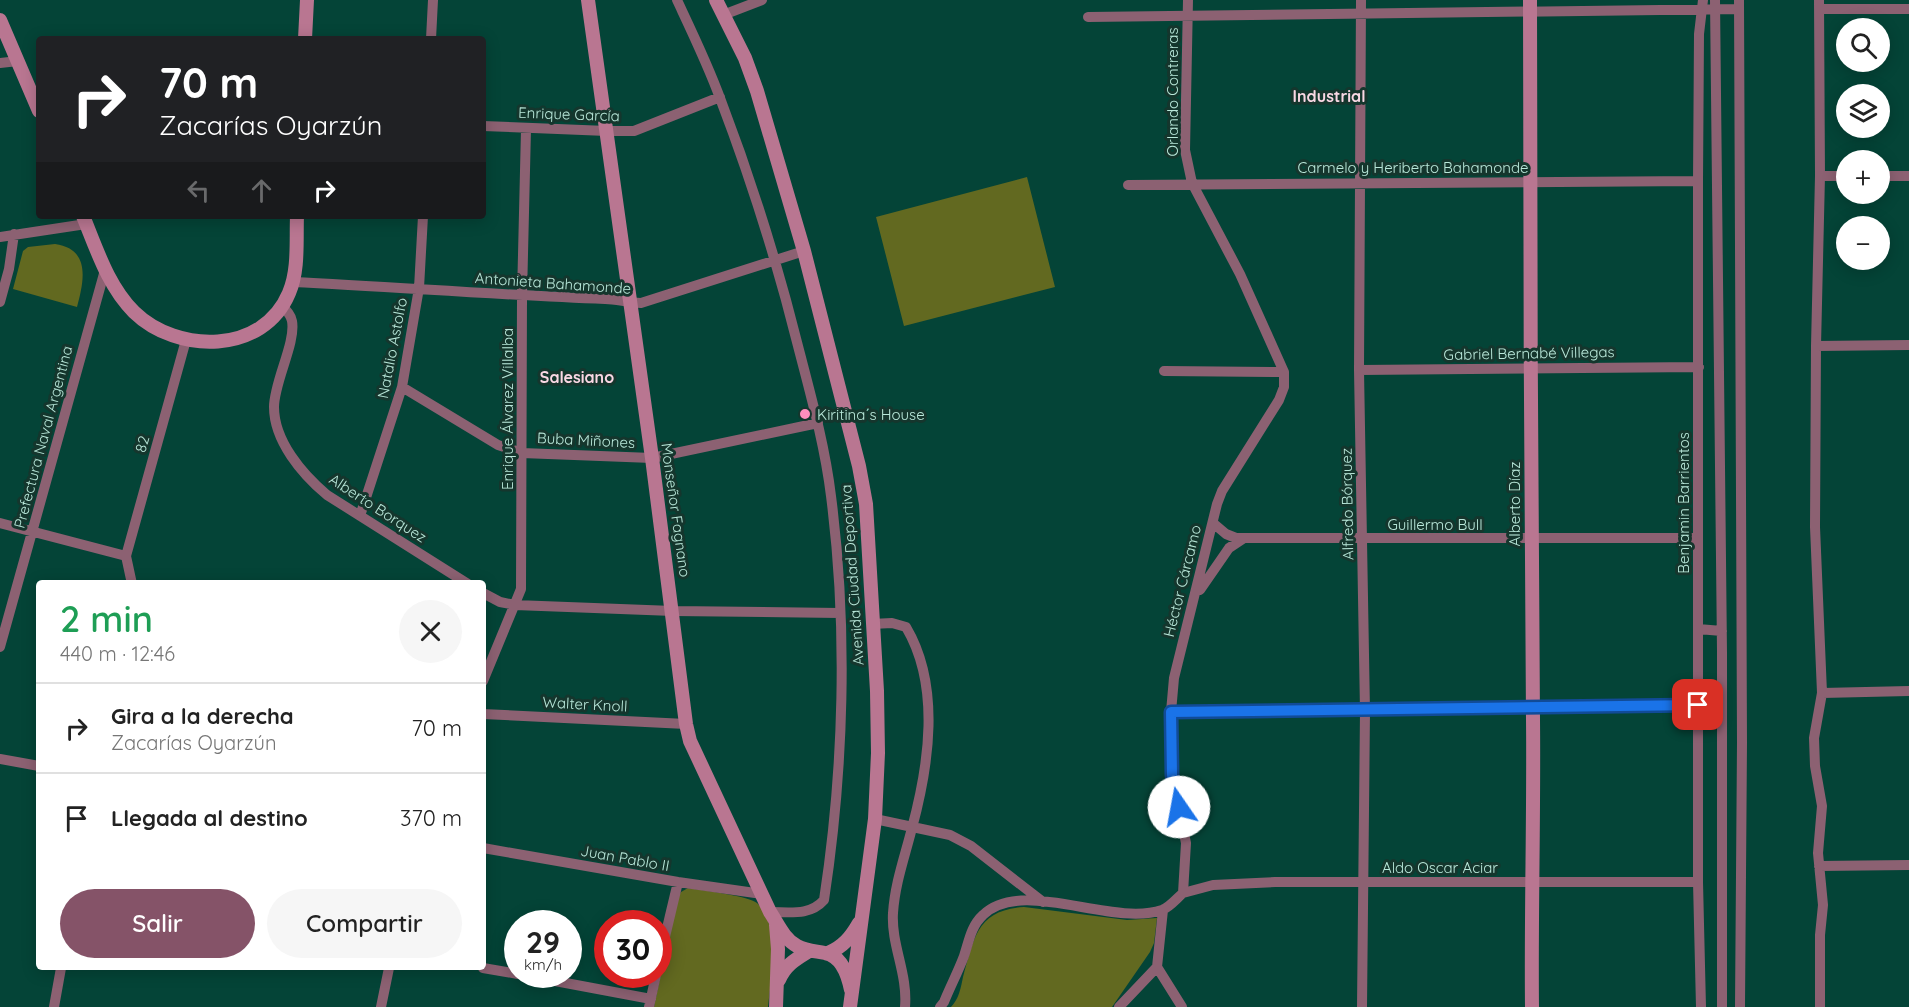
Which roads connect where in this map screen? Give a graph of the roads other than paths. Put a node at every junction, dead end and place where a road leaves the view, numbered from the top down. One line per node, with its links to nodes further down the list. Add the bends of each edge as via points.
1 (307, 0): 20 (street)
2 (433, 0): 21 (street)
3 (588, 0): 28 (street, Monseñor Fagnano)
4 (677, 0): 24 (street, Avenida Ciudad Deportiva)
5 (716, 0): 16 (street, Avenida Ciudad Deportiva)
6 (762, 0): 16 (street)
7 (1188, 0): 18 (street, Orlando Contreras)
8 (1361, 0): 15 (street, Alfredo Bórquez)
9 (1702, 5): 10 (street); 13 (street); 34 (street, Benjamin Barrientos)
10 (1715, 5): 11 (street); 82 (street)
11 (1739, 5): 135 (street)
12 (1819, 5): 14 (street); 29 (street)
13 (1530, 6): 15 (street); 33 (street, Alberto Díaz)
14 (1909, 9)
15 (1361, 14): 18 (street); 35 (street, Alfredo Bórquez)
16 (723, 15): 43 (street, Avenida Ciudad Deportiva, via 757,91)
17 (1088, 17): 18 (street)
18 (1188, 17): 36 (street, Orlando Contreras, via 1185,150)
19 (0, 20): 22 (street)
20 (306, 36)
21 (431, 36)
22 (18, 61): 23 (street); 25 (street)
23 (0, 63)
24 (720, 97): 28 (street, Enrique García, via 634,131); 44 (street, Avenida Ciudad Deportiva)
25 (36, 104)
26 (486, 126): 27 (street, Enrique García)
27 (526, 129): 28 (street, Enrique García); 48 (street, Enrique Álvarez Villalba)
28 (607, 131): 50 (street, Monseñor Fagnano)
29 (1820, 176): 30 (street); 54 (street)
30 (1836, 176)
31 (1890, 176): 32 (street)
32 (1909, 176)
33 (1530, 181): 34 (street, Carmelo y Heriberto Bahamonde); 35 (street, Carmelo y Heriberto Bahamonde); 56 (street, Alberto Díaz)
34 (1698, 181): 55 (street, Benjamin Barrientos)
35 (1360, 182): 36 (street, Carmelo y Heriberto Bahamonde); 57 (street, Alfredo Bórquez)
36 (1192, 183): 37 (street, Carmelo y Heriberto Bahamonde); 59 (street, via 1240,274)
37 (1128, 185)
38 (297, 219): 46 (street)
39 (423, 219): 47 (street, Natalio Astolfo)
40 (84, 220): 41 (street); 45 (street)
41 (14, 234): 42 (street); 49 (street)
42 (0, 237)
43 (804, 251): 44 (street, Antonieta Bahamonde); 80 (street, Avenida Ciudad Deportiva, via 866,504)
44 (776, 260): 50 (street, Antonieta Bahamonde, via 649,302); 61 (street, Avenida Ciudad Deportiva)
45 (105, 270): 52 (street, via 141,318 158,330); 67 (street, Prefectura Naval Argentina)
46 (293, 282): 47 (street, Antonieta Bahamonde); 51 (street)
47 (419, 288): 48 (street, Antonieta Bahamonde); 60 (street, Natalio Astolfo)
48 (522, 296): 50 (street, Antonieta Bahamonde); 62 (street, Enrique Álvarez Villalba)
49 (0, 302)
50 (631, 303): 63 (street, Monseñor Fagnano)
51 (282, 306): 52 (street, via 265,324 244,336 213,342); 64 (street, Alberto Borquez, via 292,326 274,405 279,433 311,480)
52 (186, 340): 72 (street, 82)
53 (1909, 345): 54 (street)
54 (1816, 346): 86 (street, via 1815,527)
55 (1699, 367): 56 (street, Gabriel Bernabé Villegas); 69 (street, Benjamin Barrientos)
56 (1530, 368): 57 (street, Gabriel Bernabé Villegas); 71 (street, Alberto Díaz)
57 (1359, 370): 70 (street, Alfredo Bórquez)
58 (1164, 371): 59 (street)
59 (1284, 372): 66 (street, Héctor Cárcamo, via 1279,400 1222,491)
60 (402, 387): 62 (street, Buba Miñones, via 498,445); 64 (street, Natalio Astolfo)
61 (818, 423): 63 (street, Buba Miñones); 79 (street, Avenida Ciudad Deportiva, via 838,558)
62 (522, 453): 63 (street, Buba Miñones); 77 (street, Enrique Álvarez Villalba, via 521,589)
63 (652, 458): 78 (street, Monseñor Fagnano)
64 (360, 516): 74 (street, Alberto Borquez)
65 (0, 523): 67 (street)
66 (1213, 523): 68 (street, Guillermo Bull, via 1226,534); 76 (street, Héctor Cárcamo)
67 (33, 532): 72 (street); 83 (street, Prefectura Naval Argentina)
68 (1244, 538): 70 (street, Guillermo Bull); 76 (street, via 1229,548)
69 (1698, 538): 71 (street, Guillermo Bull); 81 (street, Benjamin Barrientos)
70 (1363, 539): 71 (street, Guillermo Bull); 89 (street, Alfredo Bórquez)
71 (1531, 539): 88 (street, Alberto Díaz)
72 (126, 556): 73 (street)
73 (131, 580)
74 (462, 580)
75 (486, 595): 77 (street)
76 (1194, 599): 90 (street, Héctor Cárcamo, via 1174,678)
77 (515, 605): 78 (street); 84 (street, Enrique Álvarez Villalba)
78 (673, 611): 79 (street); 92 (street, Monseñor Fagnano)
79 (840, 613): 109 (street, Avenida Ciudad Deportiva, via 842,717 824,900 809,912)
80 (872, 624): 95 (street, Avenida Ciudad Deportiva, via 878,753); 96 (street, via 906,627 926,680 925,768)
81 (1698, 629): 82 (street); 87 (street, Benjamin Barrientos)
82 (1722, 631): 134 (street)
83 (0, 647)
84 (486, 674)
85 (1909, 691): 86 (street)
86 (1822, 693): 98 (street, via 1814,738 1822,806)
87 (1698, 705): 88 (street); 102 (street, Benjamin Barrientos)
88 (1533, 707): 89 (street); 103 (street, Alberto Díaz)
89 (1365, 711): 90 (street); 101 (street, Alfredo Bórquez)
90 (1171, 712): 104 (street, Héctor Cárcamo, via 1172,775 1186,843)
91 (486, 714): 92 (street, Walter Knoll)
92 (686, 724): 105 (street, Monseñor Fagnano, via 690,741)
93 (0, 759): 94 (street)
94 (36, 765)
95 (875, 819): 96 (street); 110 (street, Avenida Ciudad Deportiva)
96 (912, 827): 106 (street, via 950,835 971,846); 127 (street, via 897,878 893,921 907,992)
97 (486, 849): 100 (street, Juan Pablo II)
98 (1819, 866): 99 (street); 136 (street, via 1823,905)
99 (1909, 866)
100 (678, 882): 105 (street, Juan Pablo II); 107 (street)
101 (1363, 882): 103 (street, Aldo Oscar Aciar); 104 (street, Aldo Oscar Aciar, via 1213,885); 131 (street, Alfredo Bórquez)
102 (1698, 882): 103 (street, Aldo Oscar Aciar); 133 (street, Benjamin Barrientos)
103 (1531, 883): 132 (street, Alberto Díaz)
104 (1183, 892): 108 (street)
105 (762, 894): 109 (street, Monseñor Fagnano)
106 (1043, 902): 108 (street, via 1119,913); 128 (street, via 1010,901 983,914 972,927 964,956)
107 (671, 910)
108 (1163, 910): 113 (street)
109 (773, 916): 111 (street, via 791,941); 118 (street, Monseñor Fagnano, via 778,937)
110 (863, 916): 112 (street, via 850,938); 121 (street, Avenida Ciudad Deportiva)
111 (809, 951): 112 (street); 118 (street, via 789,964)
112 (828, 953): 121 (street, via 847,972)
113 (1157, 967): 129 (street); 130 (street)
114 (486, 969): 117 (street)
115 (61, 970): 123 (street)
116 (389, 970): 124 (street)
117 (504, 972)
118 (778, 982): 125 (street, Monseñor Fagnano)
119 (582, 988): 122 (street)
120 (654, 988): 122 (street)
121 (852, 990): 126 (street)
122 (650, 1003)
123 (54, 1007)
124 (381, 1007)
125 (776, 1007)
126 (850, 1007)
127 (906, 1007)
128 (940, 1007)
129 (1119, 1007)
130 (1182, 1007)
131 (1362, 1007)
132 (1532, 1007)
133 (1701, 1007)
134 (1722, 1007)
135 (1740, 1007)
136 (1820, 1007)

